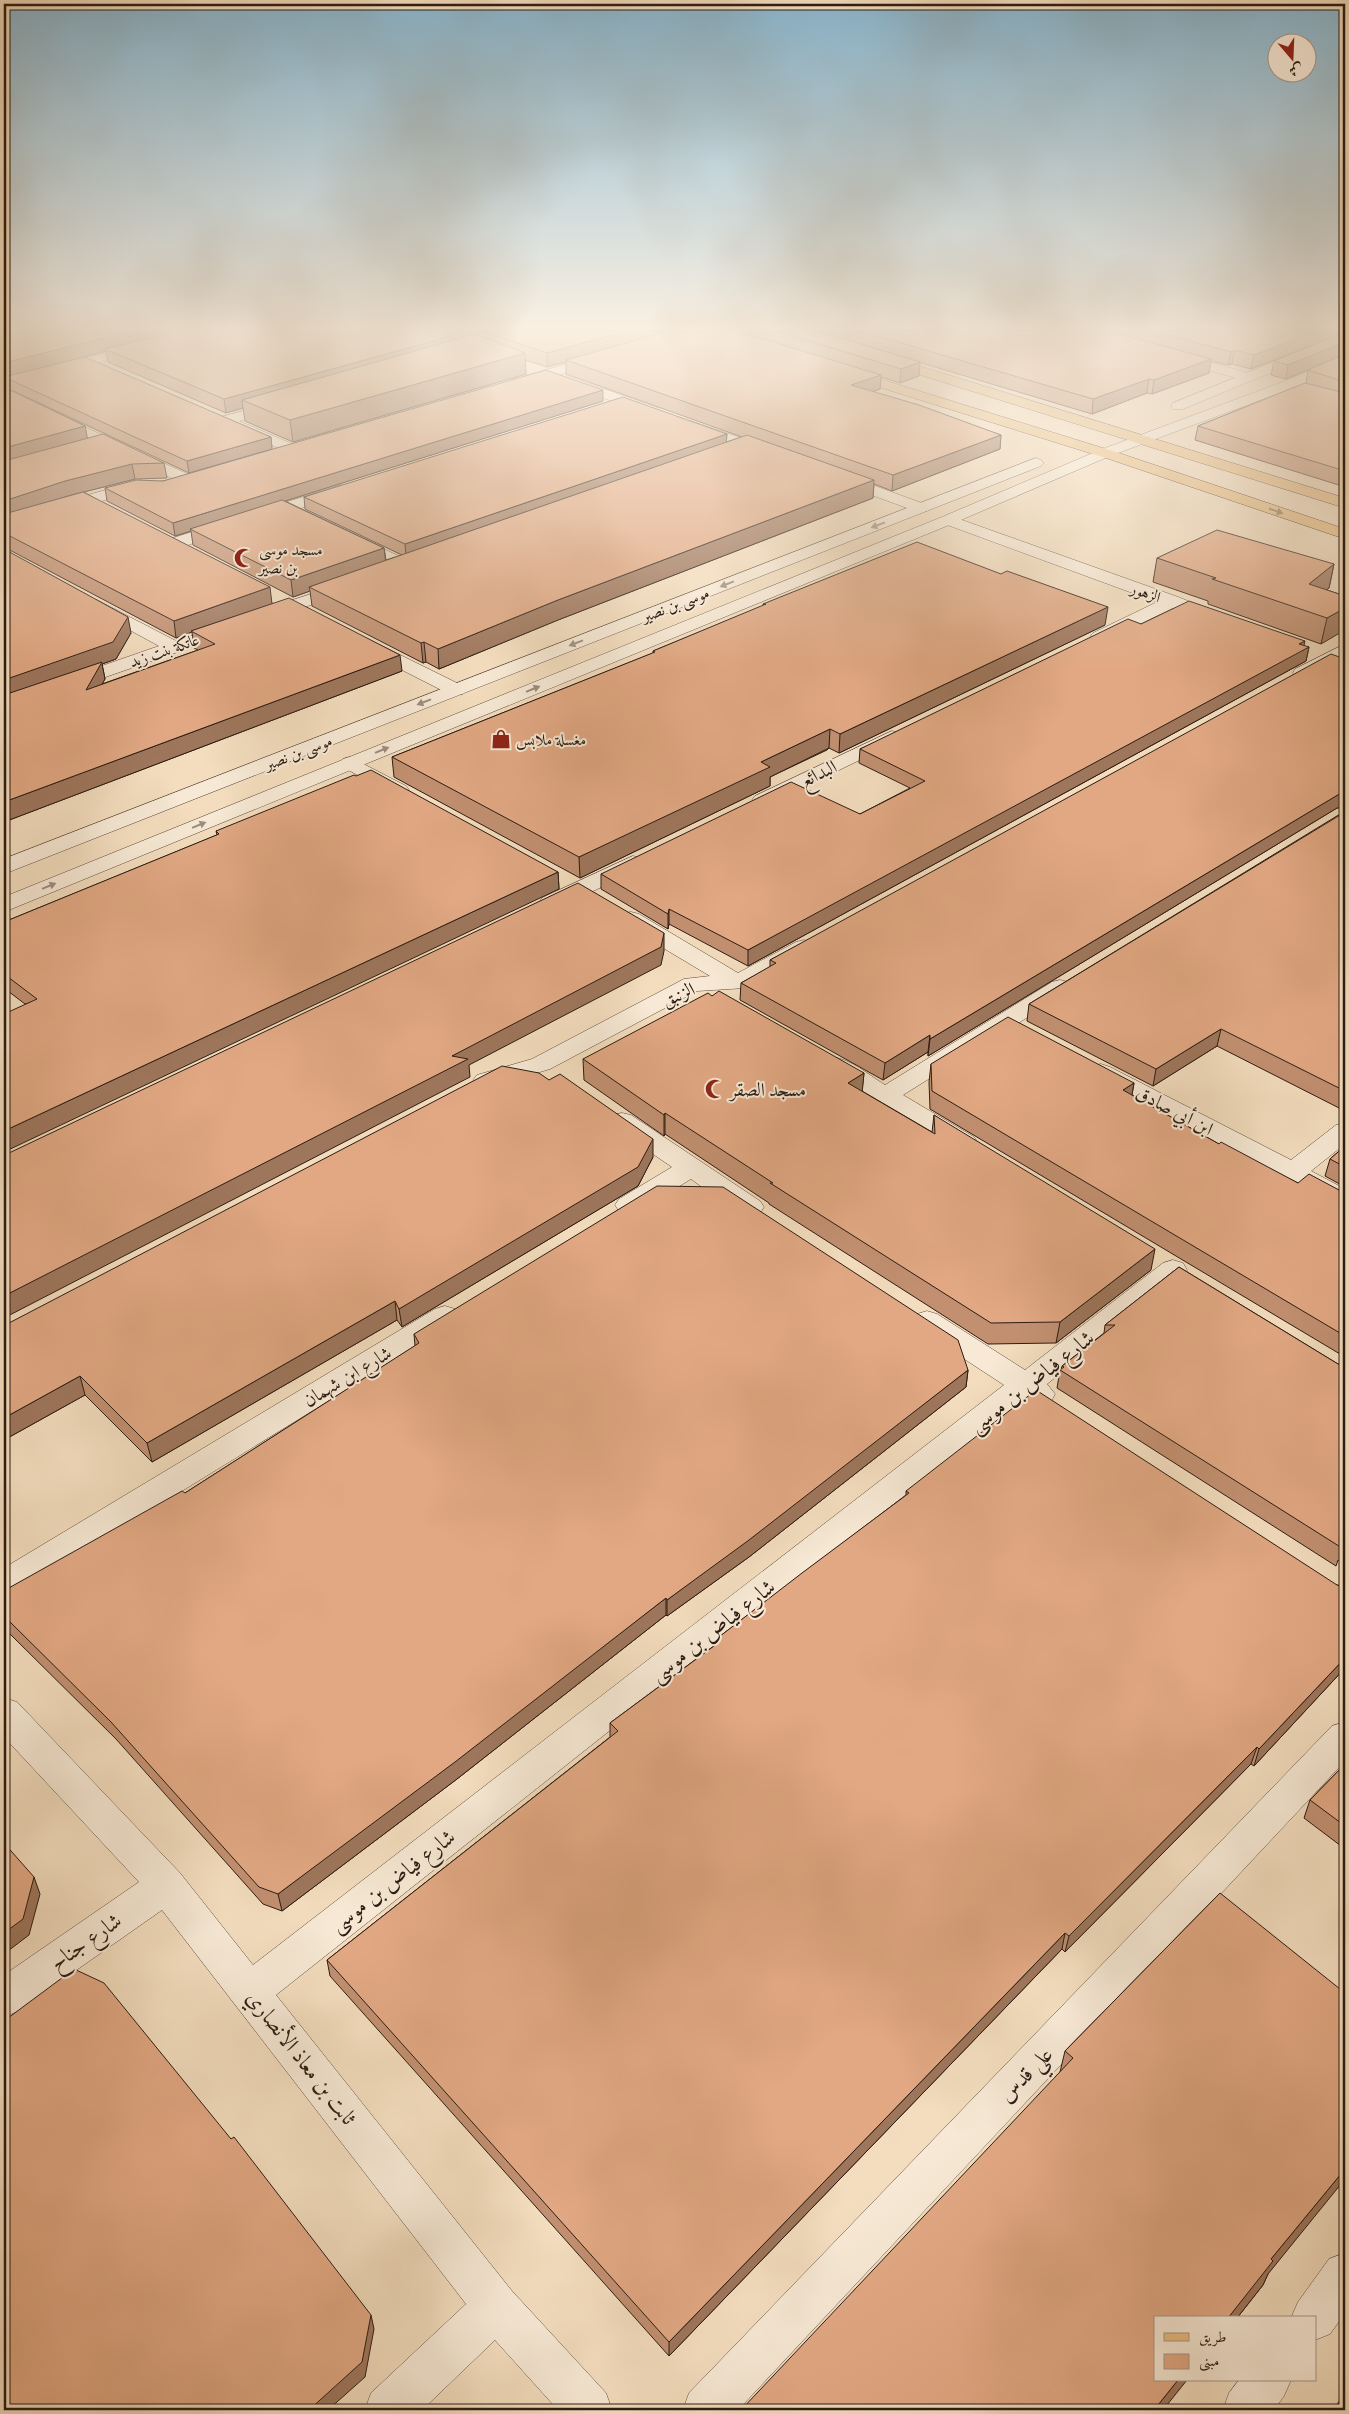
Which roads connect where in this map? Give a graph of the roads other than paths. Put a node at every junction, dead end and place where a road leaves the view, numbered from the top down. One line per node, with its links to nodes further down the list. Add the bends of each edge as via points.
1 (100, 444): 11 (street)
2 (110, 444): 22 (street, via 193,479 137,485)
3 (288, 444): 13 (street, via 297,447)
4 (745, 444): 9 (street)
5 (1076, 444): 10 (main road)
6 (1084, 444): 10 (street, موسى بن نصير)
7 (1118, 444): 12 (street)
8 (1172, 444): 17 (main road)
9 (749, 445): 14 (street); 16 (street)
10 (1080, 445): 12 (main road); 15 (street, موسى بن نصير)
11 (88, 447)
12 (1105, 453): 18 (street); 20 (main road)
13 (273, 454)
14 (721, 455)
15 (1056, 455): 18 (street, via 1070,453 1087,458); 25 (street, موسى بن نصير)
16 (785, 458)
17 (1215, 462): 20 (main road, via 1126,450 1158,463); 23 (main road)
18 (1076, 466): 28 (street)
19 (822, 472): 25 (street)
20 (1185, 480): 31 (main road, one-way to 31)
21 (356, 485): 24 (street)
22 (87, 499): 26 (street); 29 (street)
23 (1345, 503)
24 (284, 508): 27 (street); 33 (street)
25 (921, 508): 50 (street, موسى بن نصير, one-way to 50)
26 (105, 510)
27 (302, 516)
28 (948, 520): 41 (street, الزهور); 53 (street, one-way to 28)
29 (4, 524)
30 (337, 533): 36 (street)
31 (1345, 534)
32 (156, 535): 33 (street)
33 (173, 544): 34 (street)
34 (199, 557)
35 (426, 559): 36 (street)
36 (407, 566): 37 (street)
37 (381, 575)
38 (363, 581): 42 (street, عاتكة بنت زيد)
39 (80, 596): 47 (street)
40 (276, 597): 42 (street)
41 (1172, 601): 43 (street, الزهور); 46 (street)
42 (293, 606): 44 (street); 47 (street, عاتكة بنت زيد)
43 (1199, 610)
44 (310, 615)
45 (353, 637): 50 (street)
46 (1082, 645)
47 (174, 647): 51 (street, عاتكة بنت زيد)
48 (1335, 654): 49 (street)
49 (1281, 684)
50 (456, 690): 57 (street, موسى بن نصير, one-way to 57)
51 (4, 706)
52 (912, 728): 55 (street, البدائع)
53 (350, 763): 54 (street); 60 (street, one-way to 53)
54 (418, 800)
55 (741, 810)
56 (652, 854): 59 (street)
57 (4, 867)
58 (554, 875): 59 (street)
59 (580, 889): 61 (street); 64 (street)
60 (4, 905)
61 (535, 910)
62 (826, 934): 64 (street)
63 (1081, 974): 65 (street)
64 (736, 995): 69 (street, الزنبق, via 692,984)
65 (1004, 1021): 66 (street); 72 (street)
66 (1031, 1035)
67 (810, 1052): 72 (street)
68 (1083, 1062): 77 (street, ابن أبي صادق)
69 (541, 1064): 70 (street); 71 (street, الزنبق, via 490,1078)
70 (565, 1080)
71 (464, 1092)
72 (886, 1095): 75 (street)
73 (604, 1108): 76 (street)
74 (1345, 1131): 77 (street)
75 (987, 1157)
76 (690, 1168): 79 (street); 80 (street)
77 (1293, 1172): 78 (street, ابن أبي صادق)
78 (1345, 1200)
79 (605, 1219)
80 (774, 1222)
81 (1172, 1270): 84 (street, شارع فياض بن موسى)
82 (470, 1302): 86 (street, شارع ابن شهمان)
83 (908, 1309): 84 (street)
84 (1026, 1385): 85 (street); 90 (street, شارع فياض بن موسى)
85 (1059, 1406)
86 (4, 1584)
87 (4, 1713): 89 (street, ثابت بن معاذ الأنصاري)
88 (1345, 1737): 98 (street, علي قدس)
89 (166, 1885): 90 (street, ثابت بن معاذ الأنصاري); 91 (street, شارع جناح)
90 (250, 1991): 93 (street, ثابت بن معاذ الأنصاري)
91 (4, 1998)
92 (1345, 2275): 94 (street)
93 (496, 2307): 96 (street); 97 (street, ثابت بن معاذ الأنصاري)
94 (1315, 2316)
95 (1267, 2382): 99 (street)
96 (388, 2410)
97 (589, 2410)
98 (706, 2410)
99 (1246, 2410)

